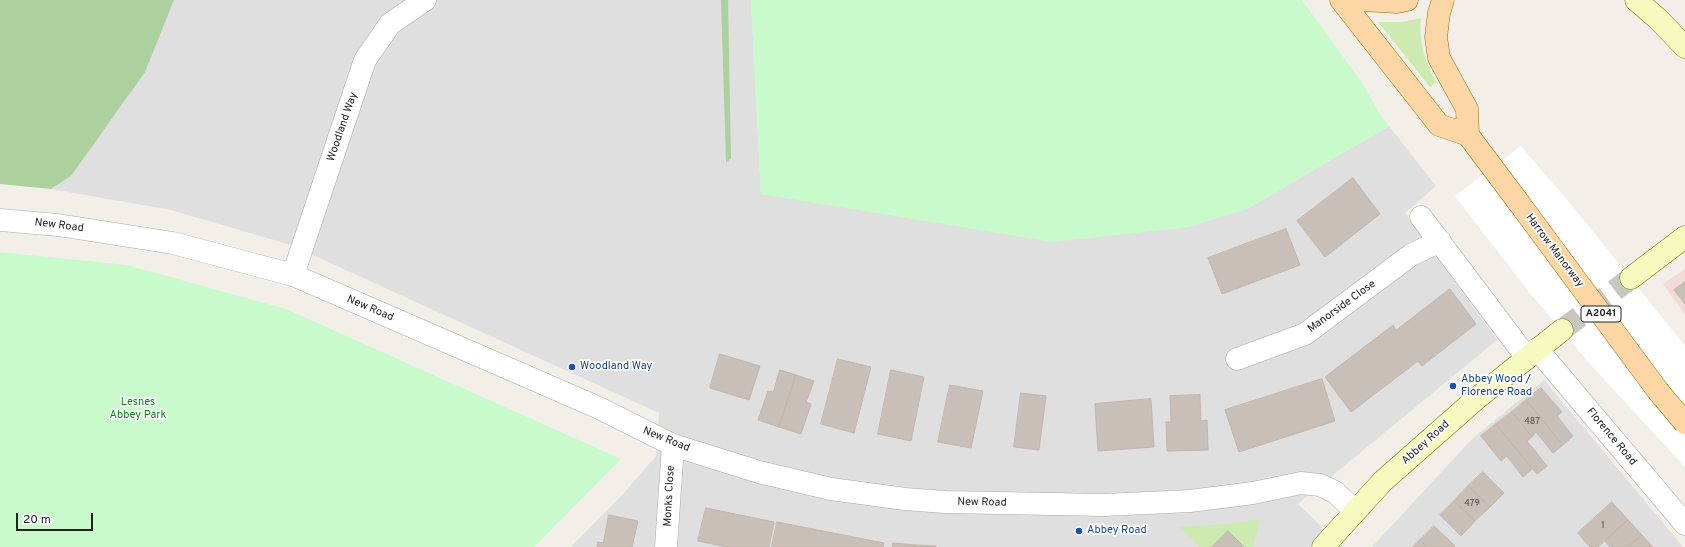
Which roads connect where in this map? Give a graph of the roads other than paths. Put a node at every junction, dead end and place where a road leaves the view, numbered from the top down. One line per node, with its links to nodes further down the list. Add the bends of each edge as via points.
1 (424, 0): 13 (street, Woodland Way, via 390,24 365,60)
2 (1341, 0): 8 (main road, via 1439,125)
3 (1362, 0): 4 (main road)
4 (1407, 0)
5 (1443, 0): 8 (main road, via 1436,37 1439,58 1467,109)
6 (1636, 0): 7 (main road)
7 (1685, 46)
8 (1468, 135): 18 (main road, Harrow Manorway / A2041, bridge, via 1653,385)
9 (1421, 217): 12 (street)
10 (0, 220): 13 (street, New Road, via 58,225 173,244)
11 (1685, 237): 14 (main road)
12 (1440, 241): 16 (street); 17 (street, Manorside Close, via 1411,255 1305,334)
13 (292, 275): 19 (street, New Road, via 597,407)
14 (1631, 278)
15 (1562, 330): 16 (main road, Abbey Road)
16 (1532, 353): 20 (main road, Abbey Road, via 1383,481); 21 (street, Florence Road)
17 (1237, 359)
18 (1685, 423)
19 (672, 445): 20 (street, New Road, via 759,472 831,489 905,499 1105,505 1190,501 1253,493 1301,483 1320,485 1336,492); 22 (street, Monks Close)
20 (1355, 511): 23 (main road, Abbey Road)
21 (1685, 524)
22 (666, 547)
23 (1323, 547)

